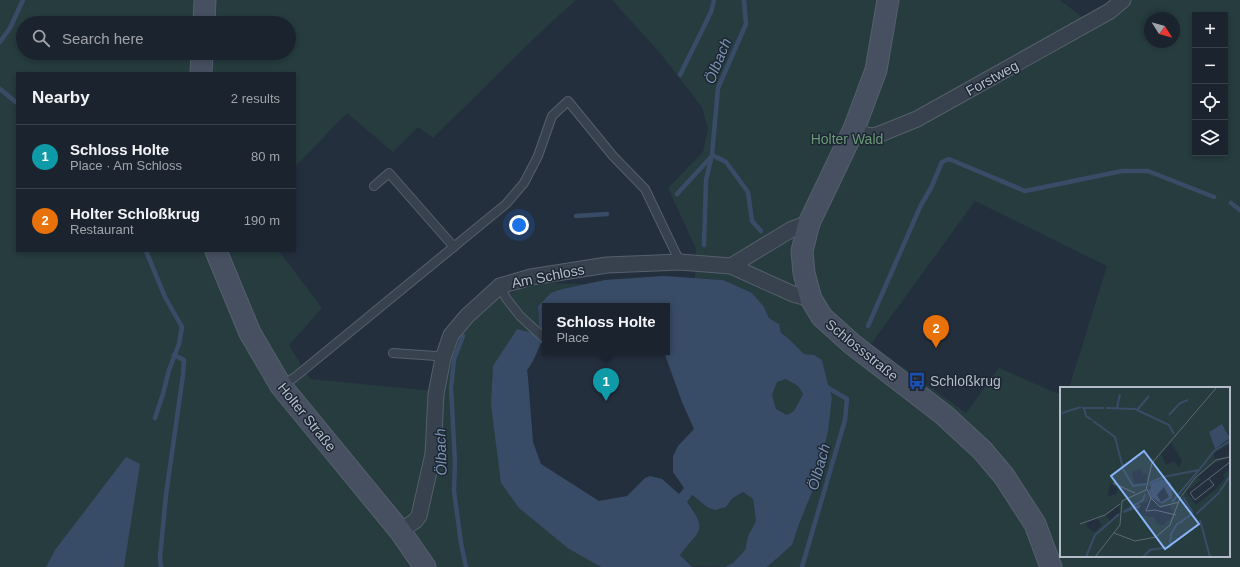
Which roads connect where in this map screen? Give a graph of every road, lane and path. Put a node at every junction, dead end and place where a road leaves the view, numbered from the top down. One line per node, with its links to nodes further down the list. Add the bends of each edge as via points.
1 (205, 0): 4 (main road)
2 (888, 0): 7 (main road, Schlossstraße, via 876,70)
3 (1123, 0): 7 (street, Forstweg, via 1110,12 917,119 873,136)
4 (204, 16)
5 (202, 60): 6 (main road)
6 (201, 72)
7 (854, 130): 9 (main road, Schlossstraße)
8 (374, 186): 10 (lane, via 389,173)
9 (809, 223): 13 (street, via 792,229); 15 (main road, Schlossstraße, via 802,250)
10 (454, 247): 12 (lane, via 506,204 524,183 538,156 552,116 568,101 645,190); 19 (lane)
11 (216, 252): 19 (main road, Holter Straße, via 250,332)
12 (680, 262): 13 (street, Am Schloss); 14 (street, Am Schloss, via 608,265 531,277)
13 (731, 266): 15 (street, Am Schloss)
14 (500, 286): 16 (lane, via 520,316); 18 (street, Am Schloss, via 463,320 451,335)
15 (810, 299): 22 (main road, Schlossstraße, via 822,317 852,344 944,415 982,450 1004,476 1035,524)
16 (542, 335)
17 (393, 353): 18 (lane)
18 (443, 358): 20 (street, Am Schloss, via 436,394 433,454 419,516)
19 (281, 386): 20 (main road, Holter Straße)
20 (400, 531): 21 (main road, Holter Straße)
21 (425, 567)
22 (1051, 567)

